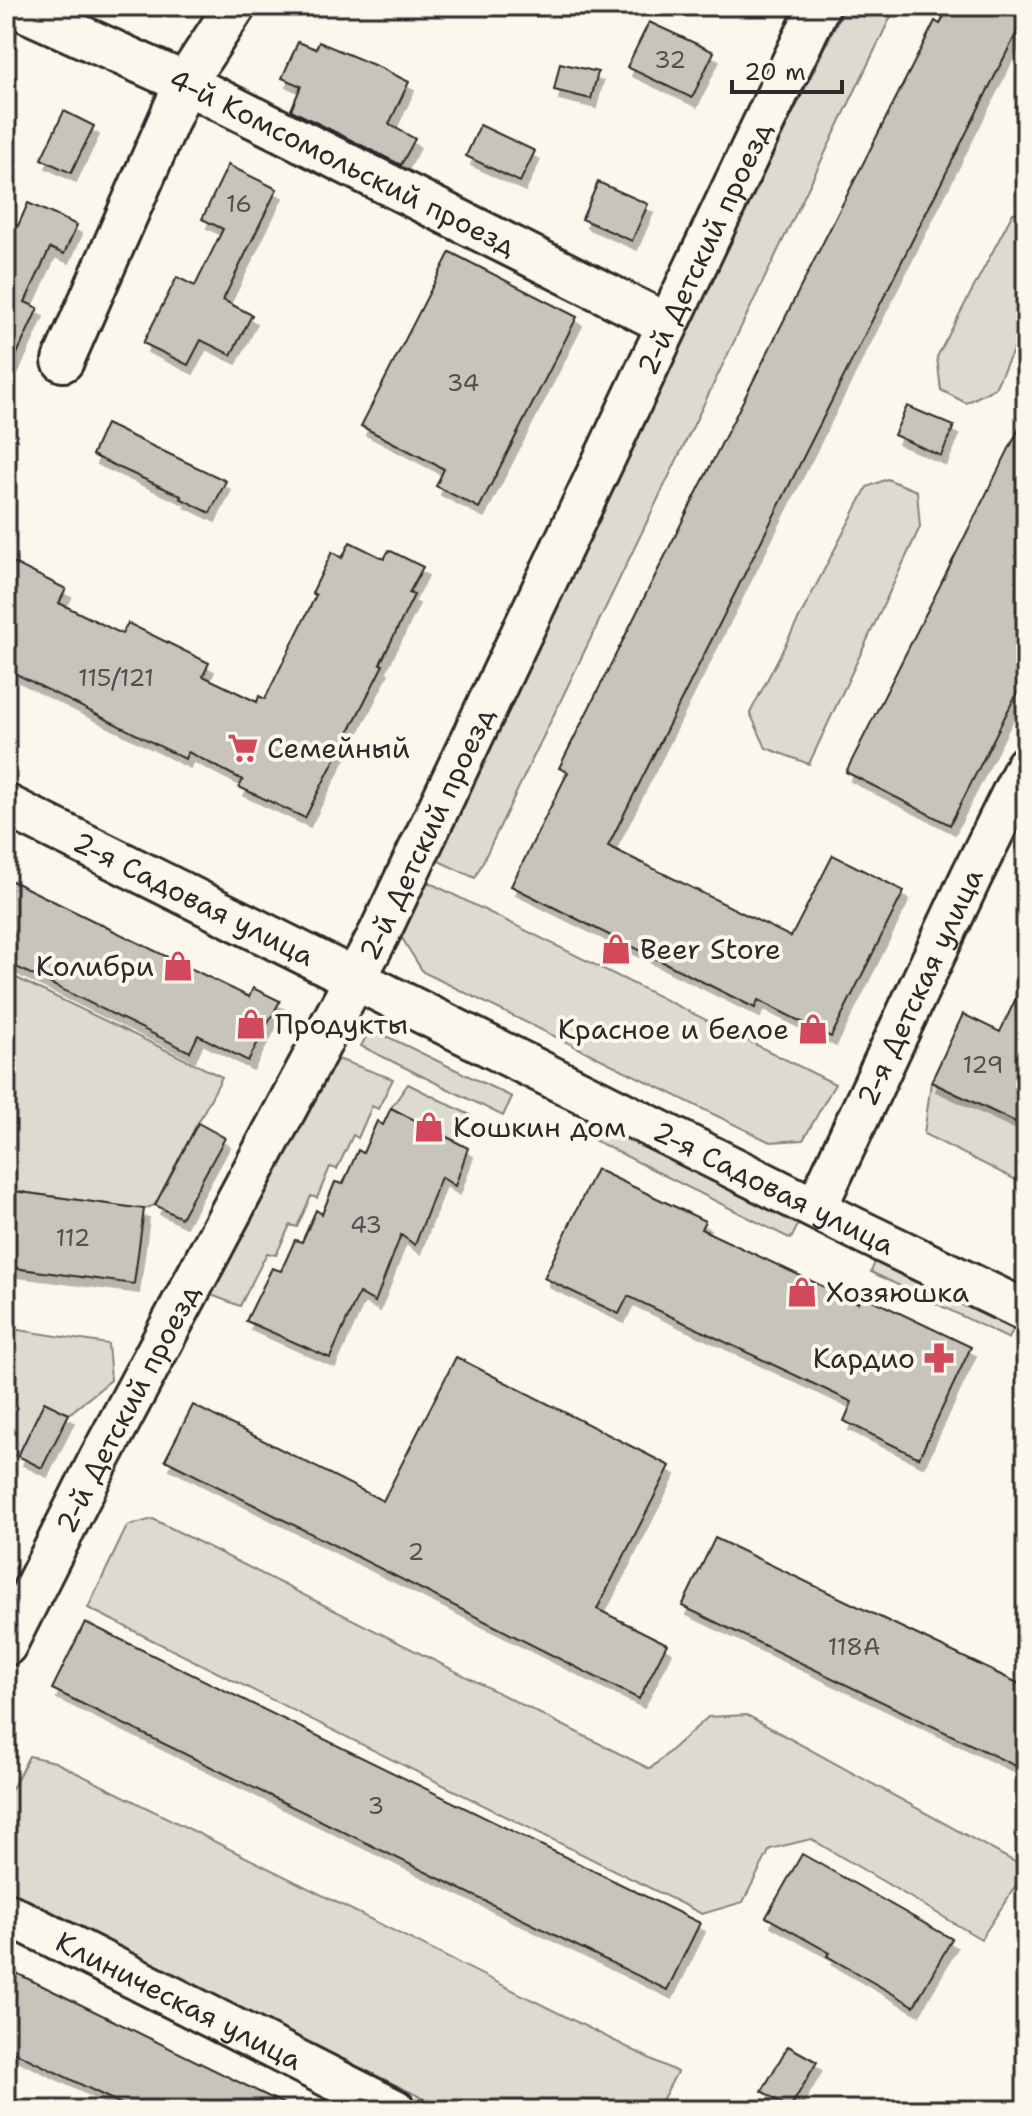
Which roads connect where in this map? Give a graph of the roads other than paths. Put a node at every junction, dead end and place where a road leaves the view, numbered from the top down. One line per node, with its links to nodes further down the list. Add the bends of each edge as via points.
1 (14, 6): 4 (street, 4-й Комсомольский проезд)
2 (235, 6): 4 (street)
3 (819, 6): 5 (street, 2-й Детский проезд)
4 (185, 83): 5 (street, 4-й Комсомольский проезд); 6 (street)
5 (667, 324): 9 (street, 2-й Детский проезд)
6 (63, 361)
7 (1026, 766): 10 (street, 2-я Детская улица)
8 (6, 805): 9 (street, 2-я Садовая улица)
9 (356, 979): 10 (street, 2-я Садовая улица); 12 (street, 2-й Детский проезд)
10 (816, 1208): 11 (street, 2-я Садовая улица)
11 (1026, 1311)
12 (6, 1645)
13 (6, 1913): 14 (street, Клиническая улица)
14 (395, 2110)

